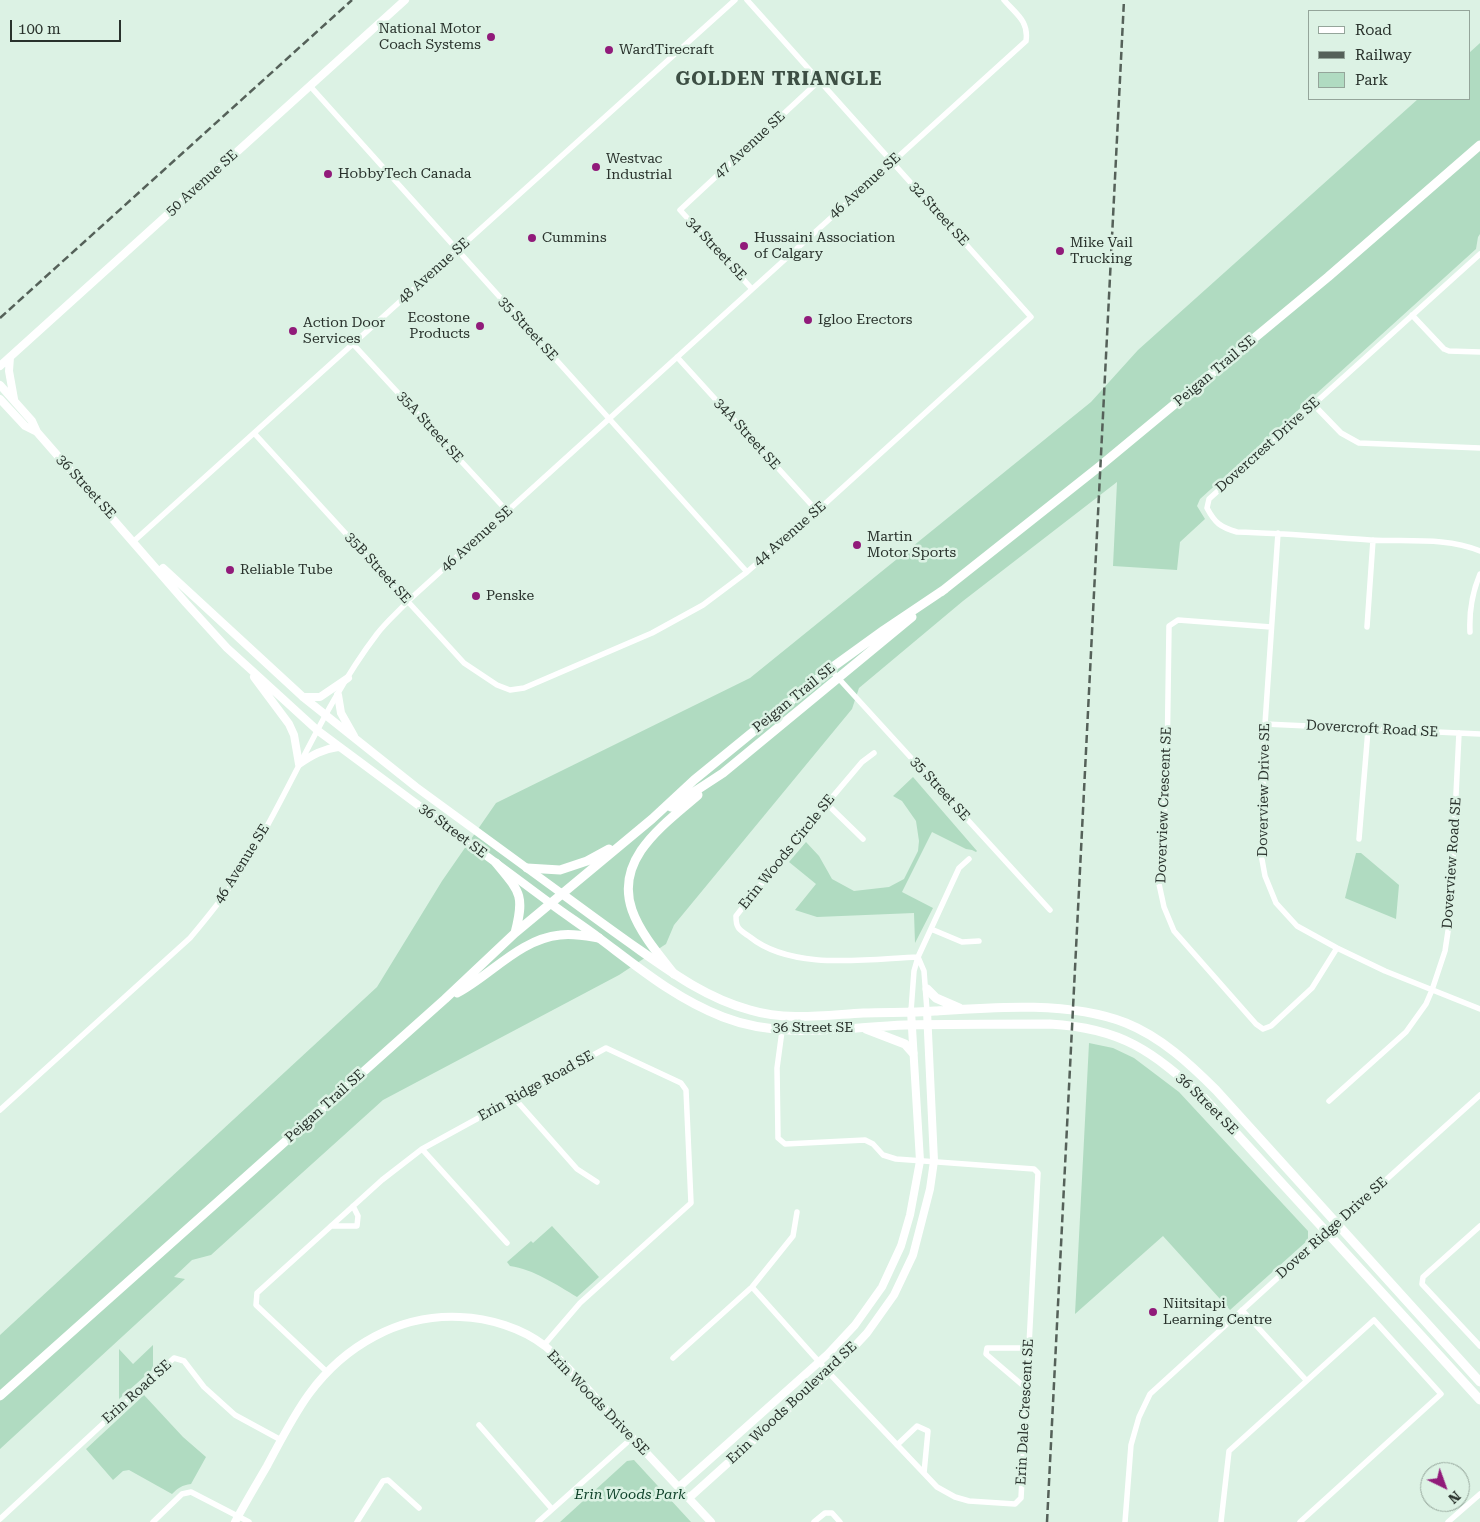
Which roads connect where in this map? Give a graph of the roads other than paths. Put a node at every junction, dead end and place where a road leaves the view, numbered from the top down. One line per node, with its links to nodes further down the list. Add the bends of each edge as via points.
1 (405, 0): 6 (street, 50 Avenue SE)
2 (735, 0): 10 (street, 48 Avenue SE)
3 (747, 0): 5 (street, 32 Street SE)
4 (1004, 0): 8 (street, 46 Avenue SE, via 1025,24 1026,41)
5 (819, 81): 8 (street, 32 Street SE); 9 (street, 47 Avenue SE)
6 (310, 86): 10 (street, 35 Street SE); 17 (street, 50 Avenue SE)
7 (1480, 145): 36 (main road, Peigan Trail SE, via 1314,289)
8 (892, 162): 12 (street, 46 Avenue SE); 14 (street, 32 Street SE)
9 (680, 210): 12 (street, 34 Street SE)
10 (458, 250): 15 (street, 48 Avenue SE); 24 (street, 35 Street SE)
11 (1480, 254): 13 (street, Dovercrest Drive SE)
12 (752, 289): 18 (street, 46 Avenue SE)
13 (1412, 315): 16 (street, via 1444,349); 23 (street, Dovercrest Drive SE)
14 (1031, 317): 28 (street, 44 Avenue SE)
15 (354, 344): 26 (street, 48 Avenue SE); 29 (street, 35A Street SE)
16 (1480, 352)
17 (10, 357): 19 (street, 50 Avenue SE); 22 (street, via 9,371)
18 (677, 357): 24 (street, 46 Avenue SE); 28 (street, 34A Street SE)
19 (0, 366)
20 (0, 385): 22 (street, 36 Street SE)
21 (2, 402): 25 (street, 36 Street SE, via 25,426)
22 (15, 402): 25 (street, 36 Street SE, via 32,420)
23 (1314, 404): 27 (street, via 1341,433 1359,443); 30 (street, Dovercrest Drive SE, via 1209,499 1207,508 1222,528 1237,532)
24 (609, 419): 29 (street, 46 Avenue SE); 34 (street, 35 Street SE)
25 (37, 432): 32 (street, 36 Street SE)
26 (254, 433): 32 (street, 48 Avenue SE); 37 (street, 35B Street SE)
27 (1480, 448)
28 (817, 511): 34 (street, 44 Avenue SE)
29 (507, 512): 37 (street, 46 Avenue SE)
30 (1278, 533): 31 (street, Dovercrest Drive SE); 39 (street, Doverview Drive SE)
31 (1373, 540): 33 (street, Dovercrest Drive SE, via 1440,542); 38 (street)
32 (134, 541): 41 (street, 36 Street SE, via 227,648); 47 (street, 36 Street SE)
33 (1480, 551)
34 (747, 572): 45 (street, 44 Avenue SE, via 703,605 652,633 524,688)
35 (1480, 574): 40 (street, via 1469,613)
36 (945, 589): 42 (main road, Peigan Trail SE); 44 (main road, Peigan Trail SE)
37 (408, 601): 43 (street, 46 Avenue SE, via 378,633); 45 (street, 35B Street SE, via 464,663)
38 (1367, 626)
39 (1271, 627): 49 (street, Doverview Drive SE); 74 (street, Doverview Crescent SE, via 1178,620 1169,626 1167,766 1159,884 1174,931 1263,1029 1271,1026 1312,988)
40 (1470, 632)
41 (248, 667): 50 (street, 36 Street SE); 57 (street, via 289,724)
42 (830, 669): 44 (street, 35 Street SE); 60 (main road, Peigan Trail SE, via 694,780)
43 (348, 678): 46 (street, 46 Avenue SE); 47 (street, via 320,698)
44 (838, 679): 58 (main road, Peigan Trail SE); 69 (street, 35 Street SE)
45 (510, 690)
46 (338, 695): 48 (street, 46 Avenue SE); 54 (street, via 341,713)
47 (303, 698): 48 (street, 36 Street SE)
48 (326, 715): 50 (street, 46 Avenue SE); 54 (street, 36 Street SE)
49 (1265, 724): 51 (street, Dovercroft Road SE); 74 (street, Doverview Drive SE, via 1261,854 1264,876 1276,903 1297,926)
50 (317, 730): 55 (street, 36 Street SE); 57 (street, 46 Avenue SE)
51 (1368, 730): 52 (street, Dovercroft Road SE); 62 (street)
52 (1459, 733): 53 (street, Dovercroft Road SE); 78 (street, Doverview Road SE, via 1450,918 1445,951)
53 (1480, 734)
54 (356, 740): 66 (street, 36 Street SE)
55 (338, 746): 57 (street, via 324,749); 65 (street, 36 Street SE)
56 (874, 753): 59 (street, Erin Woods Circle SE, via 862,762)
57 (299, 764): 92 (street, 46 Avenue SE, via 235,880 190,938)
58 (723, 773): 60 (main road, Peigan Trail SE); 76 (main road, via 654,834 630,870 631,910)
59 (827, 804): 61 (street); 75 (street, Erin Woods Circle SE, via 736,916 738,928 755,941 795,957 825,960)
60 (652, 819): 63 (main road, Peigan Trail SE)
61 (863, 838)
62 (1359, 839)
63 (625, 841): 66 (main road, via 587,861 560,870); 67 (main road, Peigan Trail SE)
64 (969, 859): 70 (street, via 959,868)
65 (496, 863): 68 (street, 36 Street SE); 71 (main road, via 513,883 521,899)
66 (527, 868): 67 (street, 36 Street SE)
67 (561, 894): 68 (main road, Peigan Trail SE); 76 (main road, 36 Street SE)
68 (550, 903): 71 (main road, Peigan Trail SE); 72 (main road, 36 Street SE)
69 (1050, 910)
70 (931, 929): 73 (street, via 962,942); 75 (street)
71 (516, 933): 79 (main road, Peigan Trail SE)
72 (599, 938): 79 (main road, via 561,934 535,941 472,985); 87 (main road, 36 Street SE, via 646,975 692,1004 749,1026)
73 (979, 941)
74 (1337, 948): 78 (street, Doverview Drive SE)
75 (918, 958): 77 (street); 82 (street)
76 (674, 974): 82 (main road, 36 Street SE, via 728,1003 784,1016)
77 (927, 989): 80 (main road, via 936,998); 83 (street)
78 (1432, 990): 81 (street, Doverview Drive SE); 91 (street, Doverview Road SE, via 1406,1032)
79 (445, 999): 117 (main road, Peigan Trail SE)
80 (959, 1008): 83 (main road, 36 Street SE); 99 (main road, 36 Street SE, via 1073,1009 1143,1031 1192,1066)
81 (1480, 1009)
82 (911, 1011): 83 (main road, 36 Street SE); 84 (street, Erin Woods Boulevard SE)
83 (927, 1011): 85 (street, Erin Woods Boulevard SE)
84 (912, 1025): 85 (main road, 36 Street SE); 86 (main road, 36 Street SE); 88 (street, Erin Woods Boulevard SE)
85 (928, 1025): 95 (street, Erin Woods Boulevard SE); 102 (main road, 36 Street SE, via 1072,1025 1115,1035 1136,1044 1204,1098)
86 (863, 1028): 87 (main road, 36 Street SE); 88 (main road, via 905,1044)
87 (782, 1031): 94 (street, Erin Dale Crescent SE, via 777,1068 778,1138 785,1144 865,1140 883,1155)
88 (913, 1053): 94 (street, Erin Woods Boulevard SE)
89 (1480, 1095): 99 (street, Dover Ridge Drive SE)
90 (515, 1099): 93 (street, Erin Ridge Road SE); 96 (street, via 577,1169); 106 (street, Erin Ridge Road SE, via 606,1048 681,1083 686,1090 692,1203 580,1303)
91 (1329, 1101)
92 (0, 1110)
93 (422, 1149): 97 (street, Erin Ridge Road SE); 103 (street)
94 (920, 1161): 95 (street, Erin Dale Crescent SE); 110 (street, Erin Woods Boulevard SE, via 901,1246 882,1288 855,1325)
95 (934, 1161): 108 (street, Erin Dale Crescent SE, via 1034,1169 1038,1173); 112 (street, Erin Woods Boulevard SE, via 913,1254 894,1295 867,1333)
96 (597, 1182)
97 (353, 1206): 100 (street, Erin Ridge Road SE); 100 (street, via 358,1216 357,1226)
98 (797, 1212): 104 (street, via 792,1236)
99 (1337, 1224): 102 (street, Dover Ridge Drive SE); 113 (main road, 36 Street SE)
100 (331, 1226): 111 (street, Erin Ridge Road SE, via 257,1293 256,1305)
101 (1480, 1226): 107 (street, via 1423,1277 1422,1284)
102 (1327, 1233): 105 (street, Dover Ridge Drive SE); 118 (main road, 36 Street SE)
103 (507, 1243)
104 (752, 1286): 109 (street); 110 (street, Erin Dale Crescent SE)
105 (1242, 1310): 114 (street); 138 (street, Dover Ridge Drive SE, via 1150,1394 1139,1416 1131,1445)
106 (544, 1345): 111 (street, Erin Woods Drive SE, via 495,1322 441,1316 388,1329 361,1343); 120 (street, Erin Woods Drive SE)
107 (1480, 1346)
108 (1028, 1348): 116 (street, Erin Dale Crescent SE); 116 (street, via 987,1348 986,1354)
109 (673, 1358)
110 (819, 1362): 112 (street, Erin Dale Crescent SE); 124 (street, Erin Woods Boulevard SE)
111 (327, 1372): 121 (street, Erin Woods Drive SE, via 308,1395)
112 (829, 1373): 122 (street, Erin Dale Crescent SE); 126 (street, Erin Woods Boulevard SE)
113 (1476, 1375): 115 (main road, 36 Street SE)
114 (1306, 1380): 139 (street, via 1229,1451); 140 (street, via 1374,1320 1441,1394)
115 (1480, 1382)
116 (1027, 1388): 123 (street, Erin Dale Crescent SE, via 1021,1498 1015,1504 955,1497 937,1487)
117 (0, 1396)
118 (1480, 1400)
119 (479, 1425): 128 (street)
120 (632, 1438): 124 (street, Erin Woods Drive SE); 128 (street)
121 (281, 1440): 129 (street, Erin Road SE, via 235,1415 204,1387 184,1361 174,1358); 130 (street, Erin Woods Drive SE)
122 (897, 1445): 123 (street, Erin Dale Crescent SE); 123 (street, via 917,1426 928,1431)
123 (924, 1473)
124 (679, 1487): 126 (street, Erin Woods Drive SE)
125 (1480, 1494): 141 (street)
126 (689, 1498): 135 (street, Erin Woods Drive SE)
127 (419, 1508): 133 (street, via 388,1480 383,1481)
128 (552, 1509): 134 (street)
129 (0, 1518)
130 (237, 1519): 131 (street, via 192,1492 182,1494); 132 (street)
131 (153, 1522)
132 (249, 1522)
133 (357, 1522)
134 (538, 1522)
135 (711, 1522)
136 (814, 1522): 137 (street, via 825,1513 832,1513)
137 (840, 1522)
138 (1126, 1522)
139 (1221, 1522)
140 (1300, 1522)
141 (1448, 1522)

